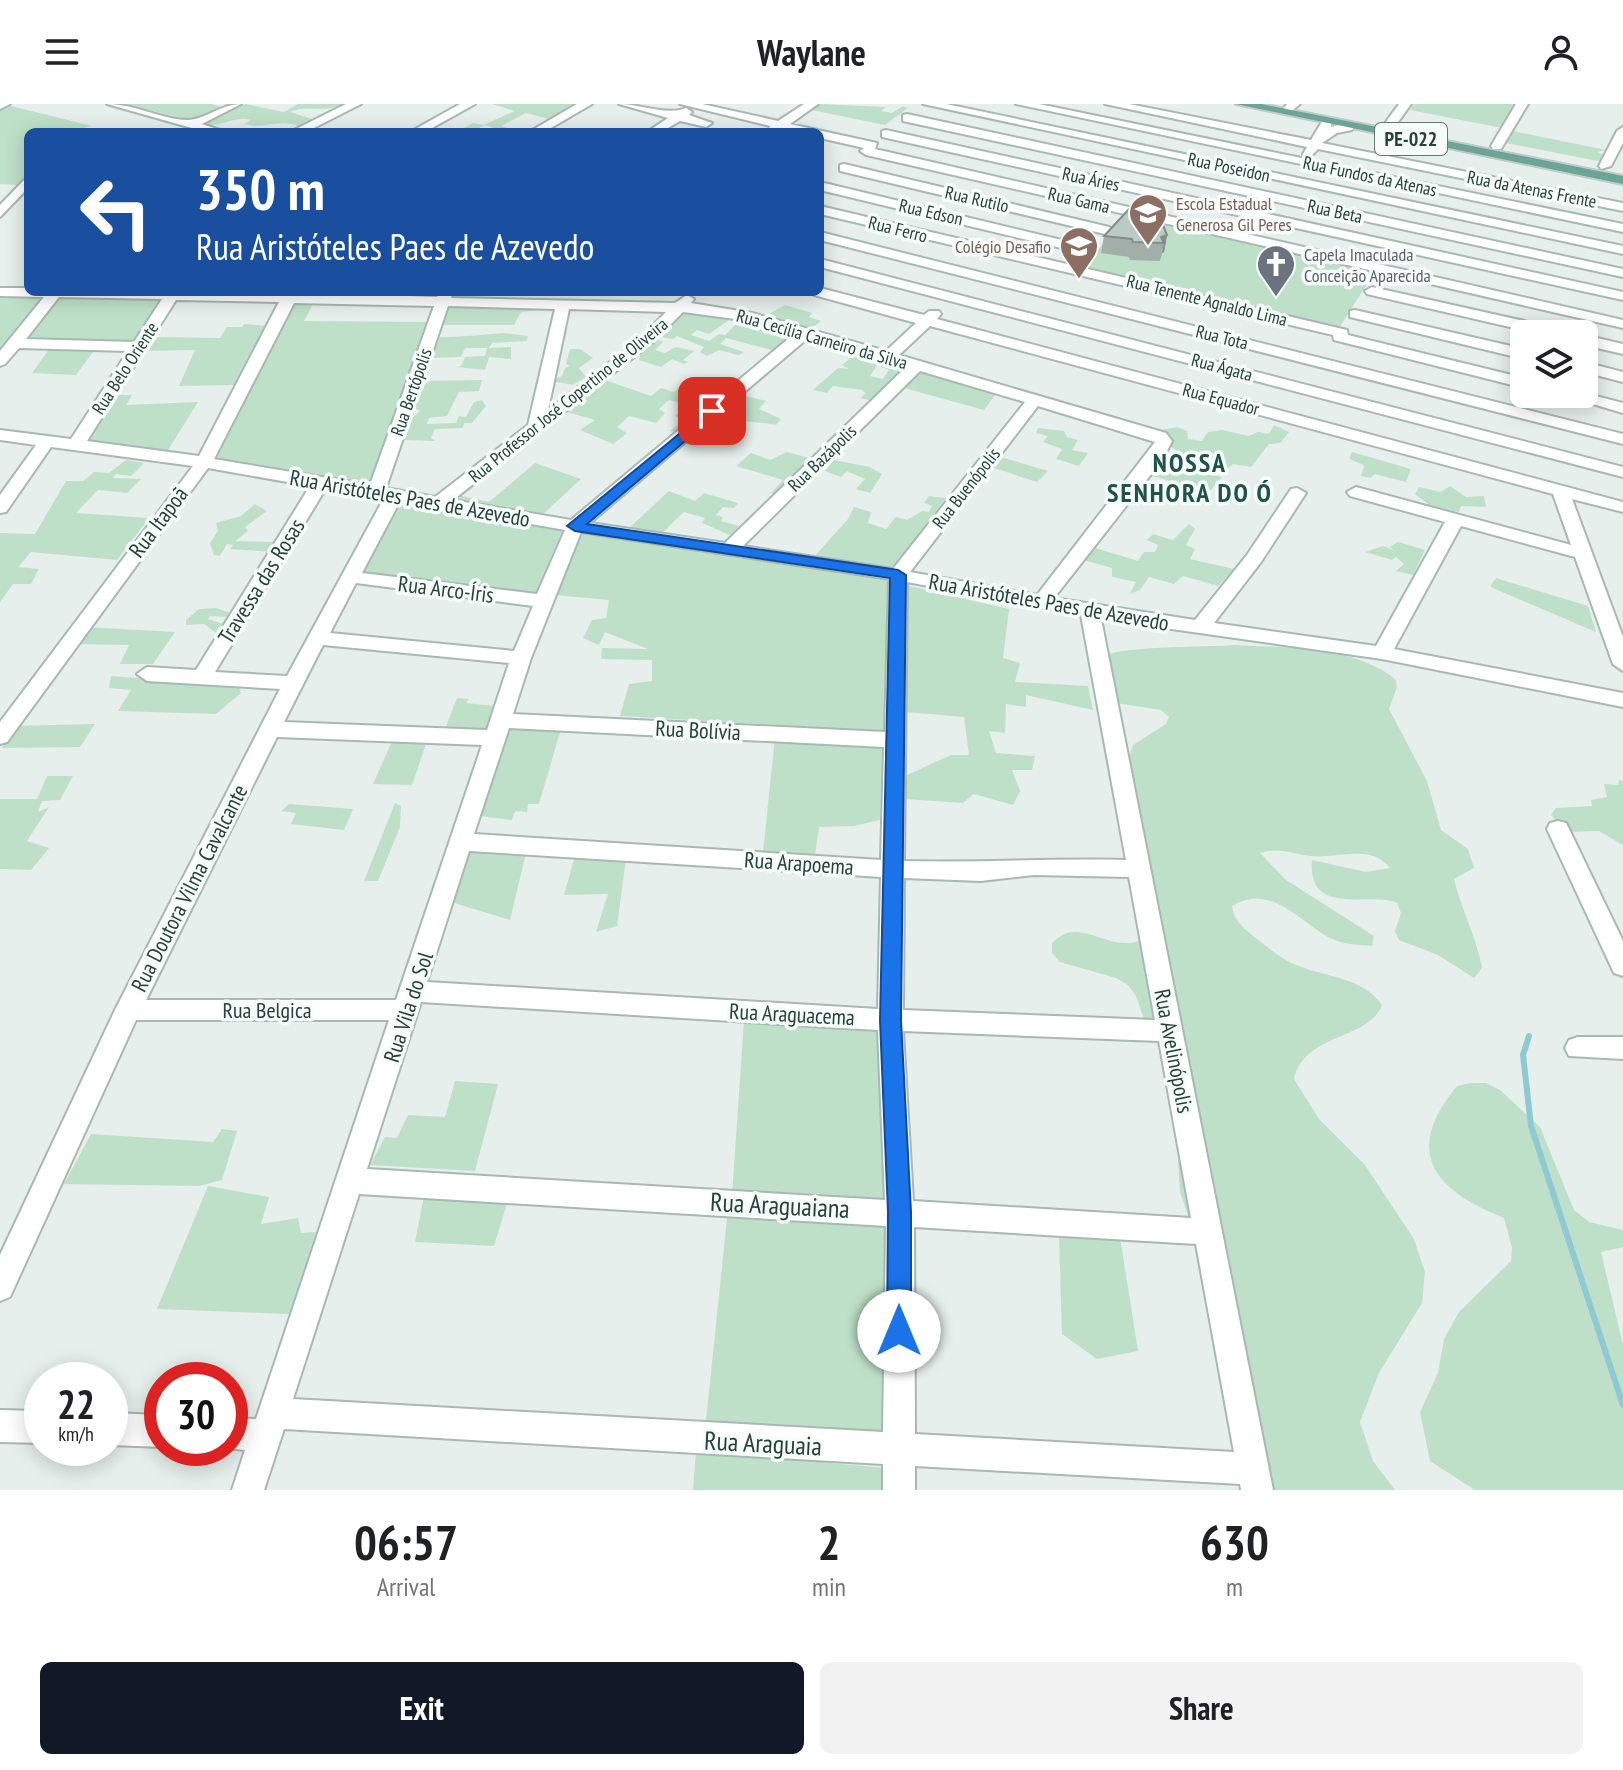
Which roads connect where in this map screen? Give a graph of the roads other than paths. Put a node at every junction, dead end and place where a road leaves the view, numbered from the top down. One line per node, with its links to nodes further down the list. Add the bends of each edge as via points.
1 (235, 104): 20 (street)
2 (355, 104): 24 (street)
3 (469, 104): 25 (street)
4 (586, 104): 26 (street)
5 (625, 104): 16 (street)
6 (812, 104): 29 (street)
7 (926, 104): 17 (street); 42 (street, Rua Poseidon)
8 (1022, 104): 37 (street, Rua Fundos da Atenas)
9 (1111, 104): 33 (street, Rua da Atenas Frente)
10 (1242, 104): 19 (main road, PE-022)
11 (1260, 104): 15 (main road, PE-022)
12 (1405, 104): 21 (street)
13 (1522, 104): 34 (street)
14 (118, 105): 20 (street)
15 (1292, 106): 18 (main road, PE-022)
16 (689, 109): 27 (street); 28 (street); 29 (street)
17 (907, 118): 31 (street); 48 (street, Rua Beta)
18 (1371, 122): 19 (main road); 21 (main road, PE-022)
19 (1327, 123): 22 (main road, PE-022); 33 (street)
20 (191, 124): 23 (street)
21 (1389, 126): 34 (main road, PE-022)
22 (1348, 127): 33 (street, via 1333,130); 41 (main road, PE-022)
23 (204, 128)
24 (304, 128)
25 (424, 128)
26 (542, 128)
27 (659, 128)
28 (736, 128)
29 (776, 128)
30 (1623, 131): 38 (street)
31 (886, 134): 36 (street); 53 (street, Rua Áries)
32 (824, 136): 36 (street)
33 (1318, 142): 37 (street); 49 (street, Rua da Atenas Frente)
34 (1497, 146): 38 (main road, PE-022)
35 (824, 149): 36 (street)
36 (865, 151): 39 (street); 51 (street, Rua Gama)
37 (1303, 162): 42 (street); 54 (street, Rua Fundos da Atenas)
38 (1599, 165): 40 (main road, PE-022); 41 (main road)
39 (844, 168): 44 (street); 55 (street, Rua Rutilo)
40 (1623, 170)
41 (1578, 171): 43 (main road, PE-022)
42 (1290, 179): 48 (street); 58 (street, Rua Poseidon)
43 (1623, 180)
44 (824, 182)
45 (24, 184): 47 (street); 52 (street)
46 (824, 186): 59 (street, Rua Edson)
47 (0, 188)
48 (1275, 198): 53 (street); 63 (street, Rua Beta)
49 (1623, 207)
50 (824, 211): 61 (street, Rua Ferro)
51 (1129, 211): 55 (street); 57 (street, Rua Gama)
52 (0, 213)
53 (1262, 216): 57 (street); 75 (street, Rua Áries)
54 (1623, 228)
55 (1109, 231): 59 (street)
56 (824, 237): 64 (street, Rua Tota)
57 (1245, 238): 62 (street, Rua Gama)
58 (1623, 250)
59 (1090, 251): 61 (street)
60 (824, 264): 77 (street, Rua Ágata)
61 (1070, 269): 69 (street); 85 (street, Rua Tenente Agnaldo Lima)
62 (1386, 270): 65 (street); 83 (street, Rua Gama)
63 (1623, 273)
64 (975, 275): 69 (street, Rua Tota); 77 (street)
65 (1372, 291): 80 (street); 82 (street)
66 (0, 292): 67 (street, Rua Cecília Carneiro da Silva)
67 (24, 292)
68 (824, 293): 81 (street, Rua Equador)
69 (1046, 293): 93 (street, Rua Tota)
70 (51, 296): 86 (street)
71 (172, 296): 88 (street, Rua Belo Oriente)
72 (289, 296): 109 (street, Rua Itapoã)
73 (367, 296): 76 (street, Rua Cecília Carneiro da Silva)
74 (689, 296): 79 (street, Rua Professor José Copertino de Oliveira)
75 (1623, 296)
76 (444, 297): 78 (street, Rua Cecília Carneiro da Silva); 115 (street, Rua Bertópolis)
77 (951, 297): 81 (street); 102 (street, Rua Ágata)
78 (563, 304): 79 (street, Rua Cecília Carneiro da Silva); 103 (street)
79 (681, 306): 84 (street, Rua Cecília Carneiro da Silva, via 752,317); 103 (street, Rua Professor José Copertino de Oliveira)
80 (1355, 314): 85 (street); 90 (street)
81 (927, 321): 91 (street); 107 (street, Rua Equador)
82 (1510, 323)
83 (1623, 324)
84 (804, 334): 91 (street, Rua Cecília Carneiro da Silva); 120 (street)
85 (1341, 335): 93 (street); 97 (street, Rua Tenente Agnaldo Lima)
86 (14, 343): 88 (street); 92 (street)
87 (1598, 343): 89 (street)
88 (139, 347): 108 (street, Rua Belo Oriente)
89 (1623, 349)
90 (1510, 351)
91 (889, 357): 94 (street, Rua Cecília Carneiro da Silva)
92 (0, 361)
93 (1322, 363): 98 (street, Rua Tota)
94 (916, 366): 99 (street, Rua Cecília Carneiro da Silva); 121 (street, Rua Bazápolis)
95 (1598, 371): 96 (street)
96 (1623, 377)
97 (1510, 379)
98 (1413, 386): 102 (street); 105 (street, Rua Tota)
99 (1034, 401): 123 (street, Rua Buenópolis); 125 (street, Rua Cecília Carneiro da Silva, via 1153,434 1163,445)
100 (1598, 402): 101 (street)
101 (1623, 408)
102 (1397, 412): 107 (street); 110 (street, Rua Ágata)
103 (535, 430): 116 (street, Rua Professor José Copertino de Oliveira)
104 (0, 435): 106 (street, Rua Aristóteles Paes de Azevedo)
105 (1623, 439)
106 (47, 441): 108 (street, Rua Aristóteles Paes de Azevedo); 118 (street)
107 (1380, 442): 113 (street, Rua Equador)
108 (76, 445): 109 (street, Rua Aristóteles Paes de Azevedo)
109 (204, 462): 111 (street, Rua Aristóteles Paes de Azevedo); 139 (street, Rua Itapoã)
110 (1623, 472)
111 (320, 484): 115 (street, Rua Aristóteles Paes de Azevedo); 134 (street, Travessa das Rosas)
112 (1356, 492): 119 (street)
113 (1561, 492): 117 (street, Rua Equador); 122 (street)
114 (1297, 493): 128 (street)
115 (385, 494): 116 (street, Rua Aristóteles Paes de Azevedo); 124 (street, Rua Doutora Vilma Cavalcante)
116 (438, 503): 120 (street, Rua Aristóteles Paes de Azevedo)
117 (1623, 507)
118 (0, 508)
119 (1455, 520): 122 (street); 130 (street)
120 (575, 526): 121 (street, Rua Aristóteles Paes de Azevedo); 126 (street, Rua Vila do Sol)
121 (728, 550): 123 (street, Rua Aristóteles Paes de Azevedo)
122 (1581, 553): 132 (street)
123 (898, 575): 125 (street, Rua Aristóteles Paes de Azevedo); 140 (street)
124 (351, 577): 126 (street, Rua Arco-Íris); 129 (street, Rua Doutora Vilma Cavalcante)
125 (1043, 600): 127 (street, Rua Aristóteles Paes de Azevedo)
126 (542, 601): 131 (street, Rua Vila do Sol)
127 (1090, 611): 128 (street, Rua Aristóteles Paes de Azevedo); 144 (street, Rua Avelinópolis)
128 (1199, 628): 130 (street, Rua Aristóteles Paes de Azevedo)
129 (316, 638): 131 (street); 135 (street, Rua Doutora Vilma Cavalcante)
130 (1382, 653): 136 (street, Rua Aristóteles Paes de Azevedo)
131 (521, 658): 138 (street, Rua Vila do Sol)
132 (1623, 664)
133 (147, 674): 134 (street)
134 (202, 677): 135 (street)
135 (293, 683): 137 (street, Rua Doutora Vilma Cavalcante)
136 (1623, 700)
137 (269, 729): 138 (street, Rua Bolívia); 147 (street, Rua Doutora Vilma Cavalcante)
138 (497, 729): 140 (street, Rua Bolívia); 142 (street, Rua Vila do Sol)
139 (0, 736)
140 (897, 740): 143 (street)
141 (1558, 829): 145 (street)
142 (461, 842): 143 (street, Rua Arapoema); 146 (street, Rua Vila do Sol)
143 (893, 869): 144 (street, Rua Arapoema); 148 (street)
144 (1137, 869): 149 (street, Rua Avelinópolis)
145 (1623, 966)
146 (410, 1001): 147 (street, Rua Belgica); 148 (street, Rua Araguacema); 152 (street, Rua Vila do Sol)
147 (128, 1010): 155 (street, Rua Doutora Vilma Cavalcante)
148 (890, 1020): 149 (street, Rua Araguacema); 153 (street)
149 (1171, 1031): 154 (street, Rua Avelinópolis)
150 (1578, 1048): 151 (street)
151 (1623, 1048)
152 (351, 1181): 153 (street, Rua Araguaiana); 156 (street, Rua Vila do Sol)
153 (900, 1212): 154 (street, Rua Araguaiana); 160 (street)
154 (1209, 1232): 161 (street, Rua Avelinópolis)
155 (0, 1287)
156 (270, 1424): 159 (street, Rua Araguaia); 160 (street, Rua Araguaia); 162 (street, Rua Vila do Sol)
157 (0, 1426): 158 (street)
158 (24, 1427)
159 (248, 1430)
160 (898, 1451): 161 (street, Rua Araguaia); 163 (street)
161 (1255, 1480)
162 (248, 1490)
163 (899, 1490)

